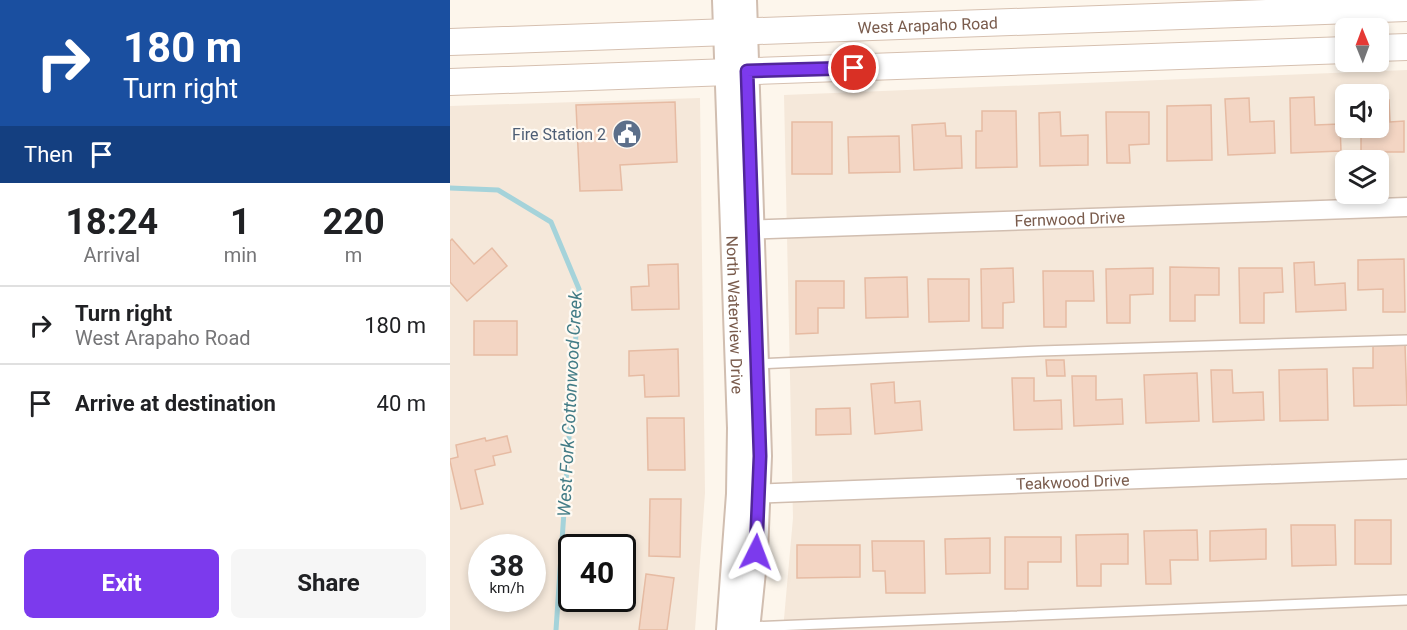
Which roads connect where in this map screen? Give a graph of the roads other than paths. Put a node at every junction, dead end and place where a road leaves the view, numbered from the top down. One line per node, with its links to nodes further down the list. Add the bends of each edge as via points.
1 (724, 0): 4 (street, North Waterview Drive)
2 (745, 0): 4 (street, North Waterview Drive)
3 (1407, 8): 4 (main road, West Arapaho Road)
4 (735, 32): 5 (main road, West Arapaho Road); 9 (street, North Waterview Drive)
5 (450, 42)
6 (1407, 47): 7 (main road)
7 (1389, 48)
8 (1335, 50): 9 (main road)
9 (737, 72): 10 (main road); 12 (street, North Waterview Drive)
10 (450, 81)
11 (1407, 207): 12 (street, Fernwood Drive)
12 (743, 230): 14 (street, North Waterview Drive); 16 (street, North Waterview Drive, via 739,428)
13 (1407, 340): 14 (lane)
14 (757, 364): 16 (street, North Waterview Drive, via 760,456)
15 (1407, 470): 16 (street, Teakwood Drive)
16 (748, 494): 18 (street, North Waterview Drive)
17 (1407, 600): 18 (lane)
18 (742, 629)

